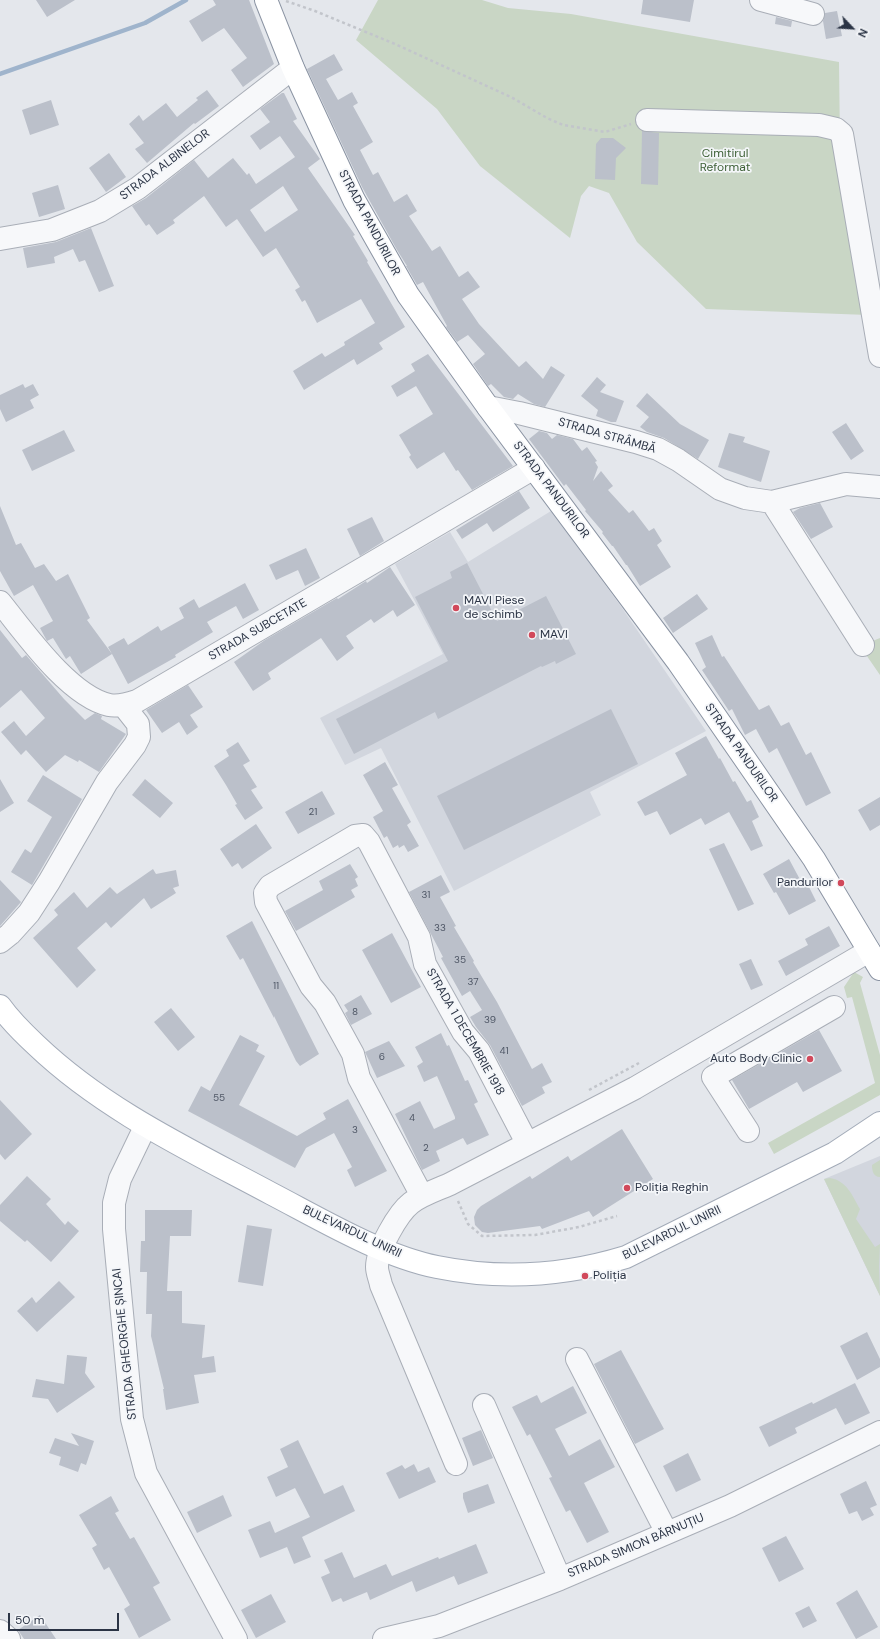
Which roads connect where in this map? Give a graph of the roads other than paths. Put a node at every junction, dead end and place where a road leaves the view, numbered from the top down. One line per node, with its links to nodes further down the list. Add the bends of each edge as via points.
1 (266, 0): 4 (main road, STRADA PANDURILOR)
2 (761, 0): 3 (street)
3 (812, 14)
4 (293, 68): 6 (street, STRADA ALBINELOR, via 138,188 100,211 52,230); 8 (main road, STRADA PANDURILOR, via 354,200 408,295)
5 (646, 120): 7 (street, via 819,125 836,129 842,134)
6 (0, 239)
7 (880, 356)
8 (488, 408): 9 (main road, STRADA PANDURILOR); 11 (street, STRADA STRÂMBĂ, via 519,413 636,442 678,460 720,489 745,498)
9 (534, 468): 14 (street, STRADA SUBCETATE, via 137,701); 16 (main road, STRADA PANDURILOR, via 678,662 833,889)
10 (880, 487): 11 (street, STRADA STRÂMBĂ, via 846,484)
11 (772, 502): 13 (street)
12 (0, 602): 14 (street, STRADA SUBCETATE, via 46,659 67,680 87,696 109,705)
13 (863, 645)
14 (123, 705): 15 (street, via 138,724 139,737 136,746 107,782 29,913)
15 (0, 942)
16 (876, 963): 23 (street)
17 (0, 1006): 20 (main road, BULEVARDUL UNIRII, via 27,1037 52,1060 86,1087)
18 (834, 1007): 21 (street, via 713,1077)
19 (880, 1122): 24 (main road, BULEVARDUL UNIRII)
20 (145, 1126): 26 (main road, BULEVARDUL UNIRII); 35 (street, STRADA GHEORGHE ȘINCAI, via 120,1178 114,1203 114,1229 132,1419 146,1473)
21 (748, 1131)
22 (880, 1142): 24 (main road, BULEVARDUL UNIRII)
23 (527, 1143): 25 (street); 25 (street, STRADA 1 DECEMBRIE 1918, via 479,1051 463,1032 425,964 419,937 369,842 362,835 355,836 270,886 265,894 266,902 311,986 325,1003 353,1054 359,1078)
24 (835, 1153): 26 (main road, BULEVARDUL UNIRII, via 632,1254 597,1266 549,1274 489,1275 435,1267)
25 (422, 1196): 26 (street, via 398,1217)
26 (381, 1249): 30 (street, via 377,1267 381,1285)
27 (577, 1360): 31 (street)
28 (484, 1404): 32 (street)
29 (880, 1432): 31 (street, STRADA SIMION BĂRNUȚIU, via 730,1506)
30 (456, 1464)
31 (667, 1533): 32 (street, STRADA SIMION BĂRNUȚIU)
32 (560, 1579): 36 (street, STRADA SIMION BĂRNUȚIU, via 439,1626)
33 (0, 1631): 34 (street)
34 (9, 1639)
35 (236, 1639)
36 (384, 1639)

